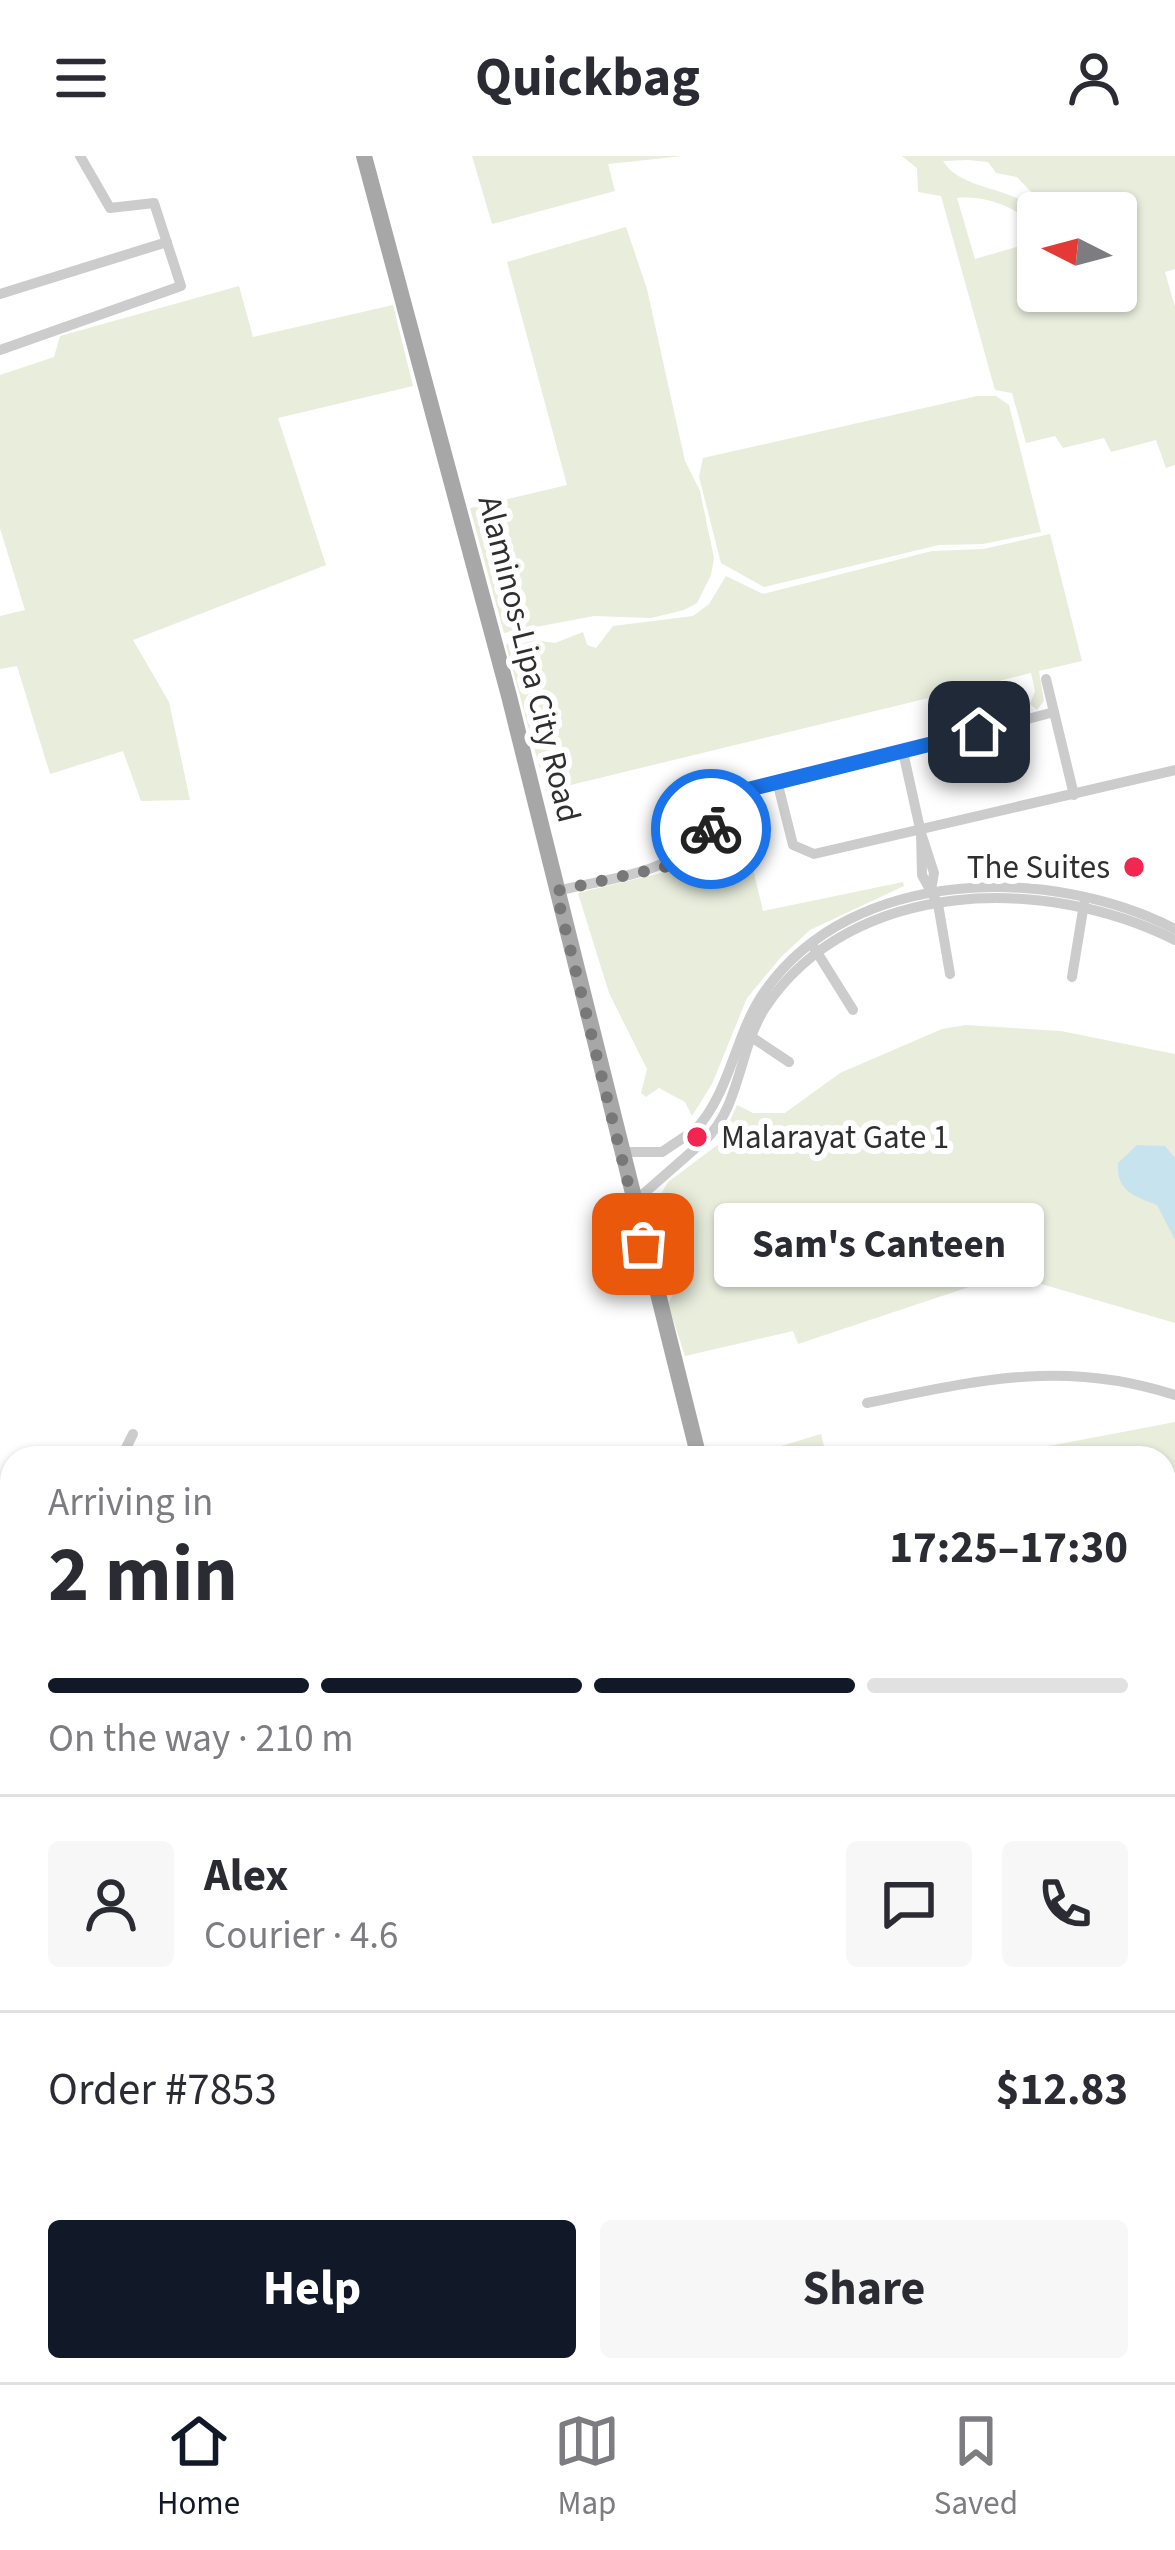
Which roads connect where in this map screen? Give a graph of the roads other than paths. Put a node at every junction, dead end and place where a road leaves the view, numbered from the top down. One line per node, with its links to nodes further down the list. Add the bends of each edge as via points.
1 (80, 156): 3 (street, via 110,208 152,202)
2 (364, 156): 13 (main road, Alaminos-Lipa City Road)
3 (167, 242): 4 (street); 5 (street, via 176,292)
4 (0, 294)
5 (0, 350)
6 (1046, 679): 7 (street)
7 (1054, 712): 8 (street); 11 (street)
8 (904, 752): 10 (street); 12 (street)
9 (1175, 770): 11 (street)
10 (777, 781): 12 (street, via 802,853); 13 (street, via 730,794 705,837 673,863)
11 (1074, 795): 12 (street)
12 (921, 831): 14 (street)
13 (556, 891): 26 (main road, Alaminos-Lipa City Road)
14 (934, 896): 15 (street); 18 (street); 19 (street)
15 (1084, 901): 16 (street); 17 (street); 20 (street)
16 (1175, 929)
17 (1175, 940)
18 (814, 948): 21 (street); 22 (street)
19 (950, 974)
20 (1072, 977)
21 (853, 1010)
22 (746, 1033): 23 (street); 24 (street, via 715,1101); 25 (street, via 725,1111)
23 (789, 1062)
24 (688, 1135): 25 (street); 26 (street, via 654,1154)
25 (697, 1147): 27 (street)
26 (620, 1152): 27 (main road, Alaminos-Lipa City Road)
27 (633, 1203): 32 (main road, Alaminos-Lipa City Road)
28 (1175, 1395): 29 (street, via 1069,1372)
29 (867, 1403)
30 (133, 1434): 31 (street)
31 (128, 1446)
32 (696, 1446)

